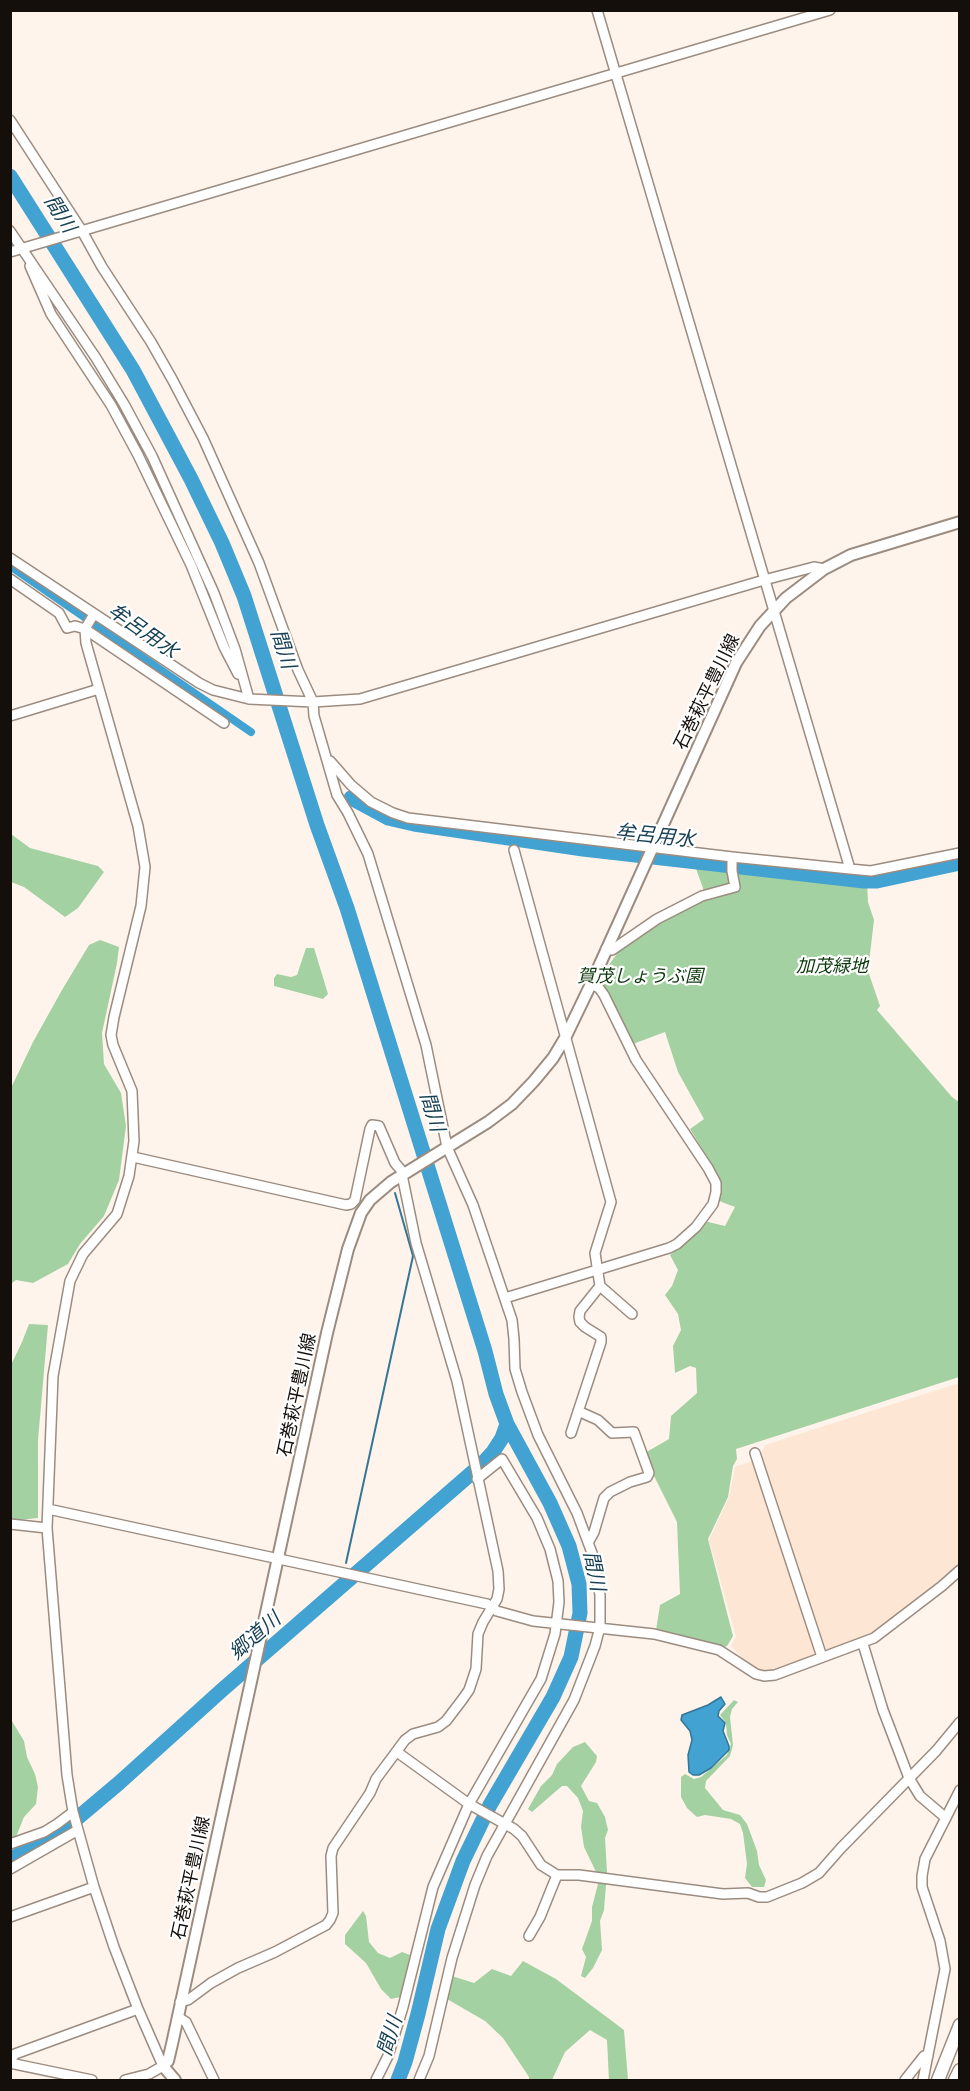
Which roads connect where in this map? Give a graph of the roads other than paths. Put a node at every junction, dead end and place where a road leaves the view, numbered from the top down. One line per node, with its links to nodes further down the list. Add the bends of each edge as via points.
1 (597, 10): 3 (street)
2 (830, 10): 3 (street)
3 (616, 75): 6 (street); 13 (street)
4 (10, 120): 6 (street)
5 (10, 231): 7 (street)
6 (80, 232): 7 (street); 18 (street, via 151,342 203,438 260,563)
7 (23, 248): 8 (street); 17 (street, via 51,314 138,455)
8 (10, 252)
9 (960, 522): 11 (main road, 石巻萩平豊川線, via 852,555)
10 (10, 558): 15 (street)
11 (824, 569): 13 (street, via 814,567); 14 (main road, 石巻萩平豊川線)
12 (10, 579): 15 (street, via 59,614 67,627)
13 (764, 580): 14 (street); 18 (street, via 360,699)
14 (773, 612): 22 (main road, 石巻萩平豊川線, via 736,663); 26 (street)
15 (90, 621): 16 (street, via 86,643); 17 (street, via 198,683); 20 (street)
16 (99, 689): 19 (street); 31 (street, via 138,826 145,867 141,906 111,1035 132,1091)
17 (251, 699): 18 (street)
18 (309, 702): 21 (street)
19 (10, 716)
20 (224, 723)
21 (327, 757): 22 (street, via 371,802 400,816); 30 (street, via 338,795 368,854 426,1046)
22 (651, 849): 25 (street); 27 (main road, 石巻萩平豊川線)
23 (514, 850): 29 (street)
24 (960, 853): 26 (street, via 871,871)
25 (732, 863): 26 (street); 27 (street, via 735,887 693,900 612,950)
26 (850, 869)
27 (606, 949): 28 (main road)
28 (591, 984): 29 (main road); 33 (street, via 604,995 636,1060 716,1183 713,1204 706,1215 677,1244)
29 (566, 1038): 30 (main road, via 512,1104); 33 (street, via 611,1202 594,1253)
30 (445, 1148): 32 (main road, 石巻萩平豊川線); 35 (street, via 473,1205)
31 (133, 1157): 32 (street, via 346,1205 356,1195 370,1129 376,1124); 41 (street, via 117,1214 83,1254 70,1281 53,1376)
32 (404, 1173): 40 (street, via 416,1243 457,1380); 45 (main road, 石巻萩平豊川線, via 370,1200 354,1230 327,1333)
33 (596, 1270): 34 (street); 35 (street)
34 (600, 1286): 36 (street); 37 (street, via 580,1311 580,1322 601,1337 601,1342)
35 (505, 1298): 44 (street, via 522,1392 538,1436)
36 (632, 1314)
37 (578, 1411): 38 (street); 44 (street, via 598,1420 612,1433 634,1432 649,1473 604,1498)
38 (571, 1433)
39 (755, 1453): 51 (street)
40 (477, 1478): 47 (street, via 498,1571 499,1589); 48 (street, via 502,1459 537,1518 555,1566)
41 (48, 1509): 43 (street); 45 (street)
42 (10, 1524): 43 (street)
43 (47, 1528): 57 (street)
44 (589, 1540): 49 (street, via 600,1595)
45 (278, 1558): 47 (street); 67 (main road, 石巻萩平豊川線)
46 (960, 1570): 50 (street, via 884,1632)
47 (492, 1607): 48 (street, via 533,1621); 53 (street, via 478,1634 476,1669 469,1690 446,1721 409,1736)
48 (559, 1623): 49 (street); 56 (street, via 541,1679)
49 (599, 1627): 51 (street, via 654,1634 719,1650 764,1676); 59 (street, via 574,1700)
50 (863, 1644): 51 (street); 54 (street)
51 (822, 1657)
52 (960, 1722): 54 (street)
53 (397, 1752): 56 (street); 67 (street, via 333,1848 333,1913 326,1925 238,1968)
54 (909, 1778): 58 (street, via 921,1796); 63 (street, via 819,1873 767,1897)
55 (960, 1790): 58 (street)
56 (470, 1805): 59 (street); 79 (street, via 433,1887 403,2007)
57 (73, 1813): 60 (street); 61 (street, via 44,1832)
58 (946, 1818): 71 (street, via 925,1859 922,1876 945,1969)
59 (503, 1823): 63 (street, via 522,1836 541,1865); 80 (street, via 468,1906)
60 (77, 1827): 62 (street); 64 (street)
61 (10, 1844)
62 (10, 1869)
63 (557, 1875): 66 (street)
64 (94, 1887): 65 (street); 68 (street)
65 (10, 1917)
66 (529, 1936)
67 (180, 2002): 69 (main road, 石巻萩平豊川線)
68 (138, 2009): 72 (street, via 15,2054); 73 (street)
69 (177, 2017): 73 (main road, 石巻萩平豊川線, via 168,2061); 78 (street, via 186,2022)
70 (960, 2025): 83 (highway)
71 (928, 2056): 81 (street); 82 (street)
72 (10, 2061): 75 (street)
73 (163, 2066): 76 (street); 77 (main road)
74 (960, 2070): 84 (highway)
75 (92, 2080)
76 (125, 2080)
77 (175, 2080)
78 (214, 2080)
79 (376, 2080)
80 (420, 2080)
81 (905, 2080)
82 (923, 2080)
83 (938, 2080)
84 (955, 2080)

